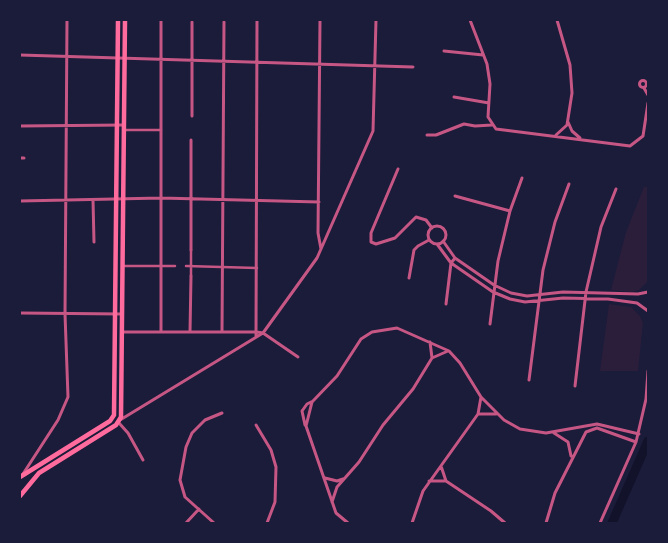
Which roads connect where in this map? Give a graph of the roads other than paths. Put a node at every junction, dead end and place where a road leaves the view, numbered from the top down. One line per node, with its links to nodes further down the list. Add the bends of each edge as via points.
1 (67, 20): 15 (street)
2 (118, 20): 16 (main road)
3 (125, 20): 17 (main road)
4 (258, 20): 21 (street)
5 (320, 20): 22 (street)
6 (376, 20): 23 (street)
7 (470, 20): 14 (street)
8 (557, 20): 32 (street, via 570,66 572,93)
9 (161, 21): 18 (street)
10 (192, 22): 19 (street)
11 (224, 22): 20 (street)
12 (444, 51): 14 (street)
13 (20, 55): 15 (street)
14 (483, 55): 29 (street, via 490,75)
15 (67, 56): 16 (street); 36 (street)
16 (118, 58): 17 (street); 33 (main road)
17 (125, 58): 18 (street); 37 (main road)
18 (161, 60): 19 (street); 38 (street)
19 (192, 60): 20 (street); 31 (street)
20 (224, 61): 21 (street); 51 (street)
21 (258, 63): 22 (street); 56 (street)
22 (320, 64): 23 (street); 57 (street)
23 (375, 66): 24 (street); 64 (street, via 373,131)
24 (413, 67)
25 (648, 84): 26 (street); 26 (street, via 644,80 641,82)
26 (644, 88): 27 (street)
27 (648, 95)
28 (454, 97): 29 (street)
29 (489, 103): 34 (street, via 488,116)
30 (648, 103): 41 (street, via 643,136 635,144 624,147)
31 (192, 116)
32 (568, 122): 40 (street, via 564,130); 41 (street)
33 (117, 125): 36 (street); 37 (street); 53 (main road)
34 (492, 125): 39 (street, via 464,124 436,135); 40 (street, via 502,131)
35 (20, 126): 36 (street)
36 (68, 126): 55 (street)
37 (124, 127): 38 (street); 49 (main road)
38 (161, 130): 48 (street)
39 (427, 134)
40 (555, 135): 41 (street)
41 (581, 139)
42 (191, 140): 50 (street)
43 (398, 169): 59 (street, via 371,233 371,242 376,244 395,238 416,217 426,220)
44 (522, 178): 58 (street)
45 (569, 184): 82 (street, via 554,222)
46 (616, 189): 79 (street, via 602,227)
47 (455, 196): 58 (street)
48 (161, 198): 49 (street); 50 (street); 69 (street)
49 (124, 199): 53 (street); 68 (main road)
50 (191, 199): 51 (street); 65 (street)
51 (223, 199): 56 (street); 73 (street)
52 (93, 200): 53 (street); 55 (street); 62 (street)
53 (117, 200): 90 (main road)
54 (20, 201): 55 (street)
55 (65, 201): 89 (street)
56 (257, 201): 57 (street); 74 (street)
57 (319, 202): 64 (street)
58 (510, 211): 77 (street)
59 (432, 228): 60 (street, via 428,232); 61 (street, via 438,226 444,230 446,236)
60 (429, 240): 63 (street); 76 (street, via 414,250)
61 (443, 241): 63 (street); 66 (street)
62 (94, 242)
63 (437, 244): 67 (street)
64 (321, 249): 98 (street)
65 (191, 250): 72 (street)
66 (455, 258): 67 (street); 77 (street)
67 (451, 263): 78 (street); 86 (street)
68 (123, 266): 69 (street); 91 (main road)
69 (161, 266): 70 (street); 93 (street)
70 (175, 266)
71 (186, 266): 72 (street)
72 (191, 266): 73 (street); 75 (street)
73 (222, 267): 74 (street); 96 (street)
74 (257, 268): 97 (street)
75 (191, 276): 95 (street)
76 (409, 278)
77 (494, 285): 78 (street); 82 (street, via 511,293)
78 (493, 292): 84 (street, via 525,302); 92 (street)
79 (586, 292): 81 (street); 82 (street); 83 (street)
80 (648, 292): 81 (street)
81 (638, 294): 85 (street)
82 (540, 295): 84 (street)
83 (586, 298): 84 (street); 85 (street); 108 (street)
84 (539, 301): 105 (street)
85 (637, 303): 87 (street)
86 (446, 304)
87 (648, 311)
88 (20, 313): 89 (street)
89 (65, 314): 90 (street); 121 (street, via 68,397 58,420)
90 (116, 314): 91 (street); 106 (main road)
91 (123, 314): 94 (main road)
92 (490, 324)
93 (161, 331): 94 (street); 95 (street)
94 (123, 332): 107 (main road)
95 (190, 332): 96 (street)
96 (222, 332): 97 (street)
97 (257, 332): 98 (street); 99 (street)
98 (263, 333): 99 (street); 102 (street)
99 (253, 340): 113 (street)
100 (430, 341): 101 (street); 103 (street); 122 (street, via 398,328 372,332 362,339 337,376 307,404 302,411)
101 (449, 351): 103 (street); 109 (street)
102 (298, 357)
103 (432, 358): 123 (street, via 413,389)
104 (648, 371): 116 (street)
105 (529, 380)
106 (115, 384): 107 (main road); 121 (main road, via 114,415 110,421)
107 (122, 384): 113 (main road)
108 (575, 386)
109 (481, 397): 111 (street); 112 (street)
110 (222, 413): 128 (street, via 197,426 186,447 181,487 185,497)
111 (478, 414): 112 (street); 120 (street)
112 (497, 414): 115 (street, via 520,429)
113 (119, 422): 119 (street); 126 (main road, via 39,472)
114 (256, 425): 131 (street, via 271,450 276,467 276,502)
115 (554, 433): 116 (street, via 597,424); 118 (street, via 568,442)
116 (639, 434): 117 (street)
117 (636, 442): 118 (street, via 606,430 592,429 581,439); 136 (street)
118 (571, 459): 135 (street, via 555,492)
119 (142, 460)
120 (441, 466): 124 (street); 125 (street)
121 (21, 475)
122 (324, 478): 123 (street); 127 (street)
123 (344, 479): 127 (street)
124 (429, 481): 125 (street); 133 (street, via 417,502)
125 (446, 481): 134 (street)
126 (20, 496)
127 (332, 502): 132 (street, via 336,512)
128 (199, 509): 129 (street); 130 (street)
129 (186, 523)
130 (214, 523)
131 (267, 523)
132 (348, 523)
133 (412, 523)
134 (505, 523)
135 (546, 523)
136 (600, 523)

